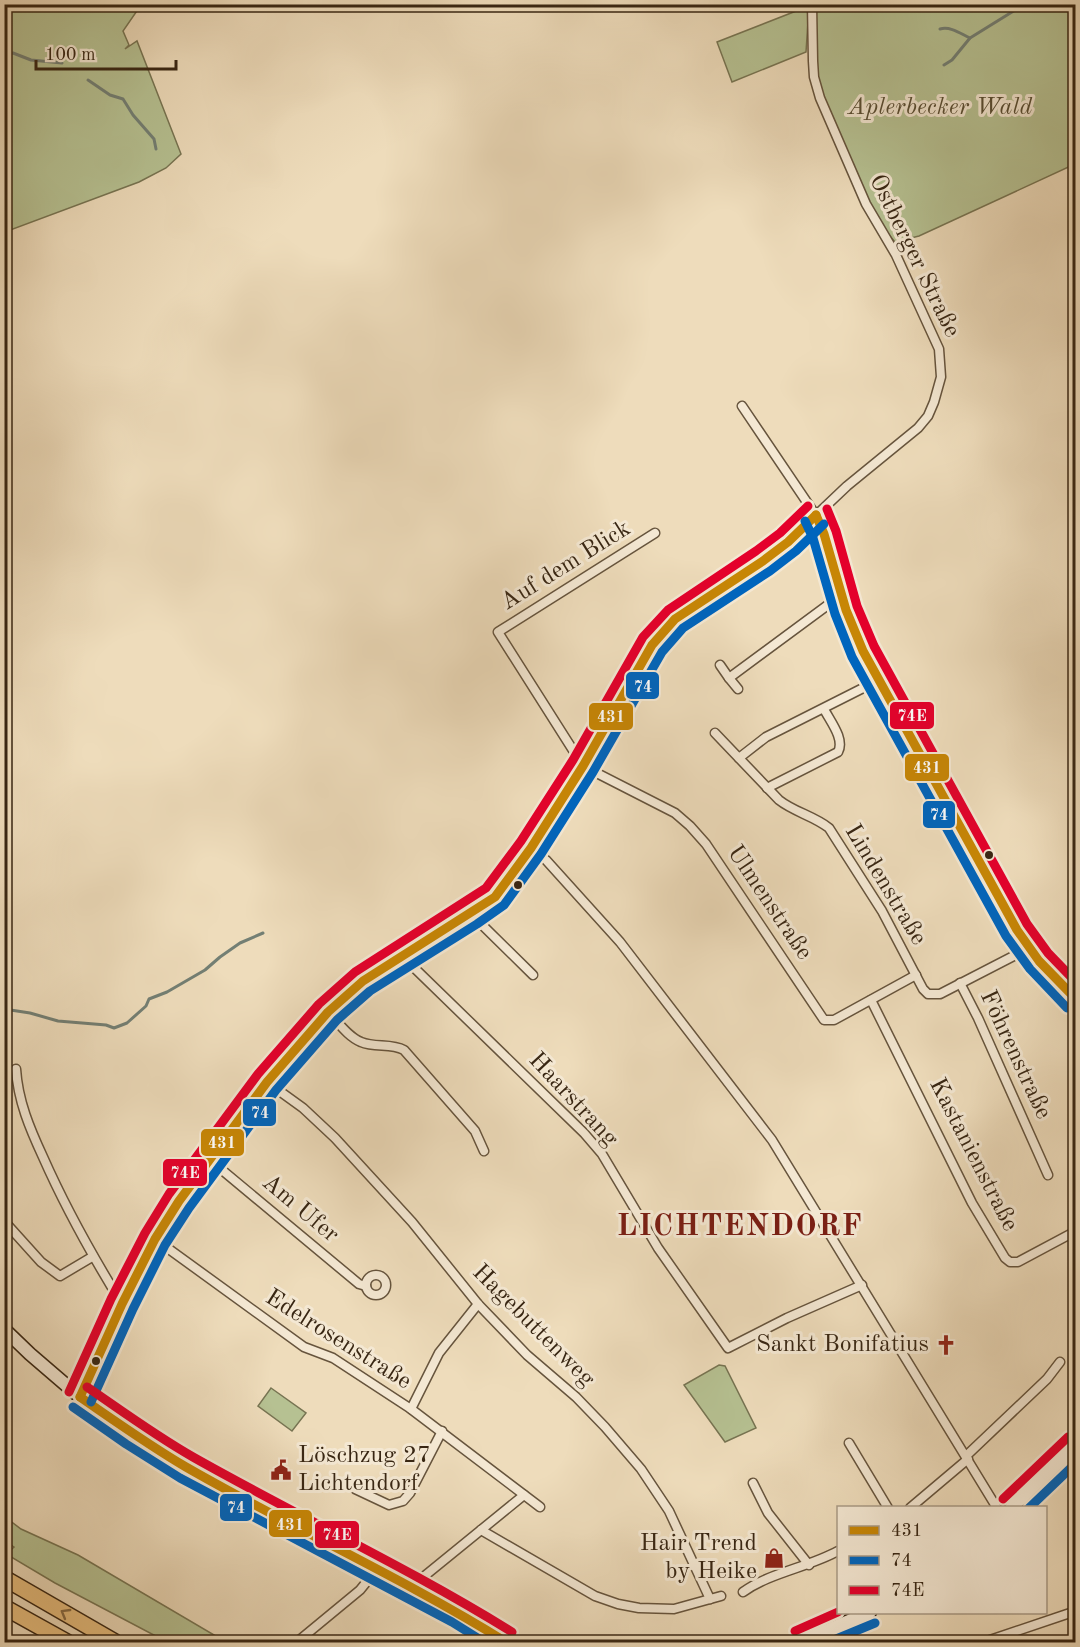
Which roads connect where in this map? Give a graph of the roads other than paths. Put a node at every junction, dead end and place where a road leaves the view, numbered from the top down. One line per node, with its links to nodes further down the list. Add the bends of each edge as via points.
1 (812, 4): 3 (street, Ostberger Straße, via 813,61 820,98 866,204 896,255 934,335 941,361 934,402 918,428)
2 (742, 406): 3 (street)
3 (816, 515): 5 (street, via 825,532); 13 (street, Ostberger Straße, via 763,561 675,619 646,654)
4 (655, 532): 13 (street, Auf dem Blick, via 498,632)
5 (840, 596): 7 (street); 8 (street, via 850,626)
6 (720, 665): 7 (street)
7 (729, 678): 9 (street)
8 (879, 680): 10 (street); 17 (street)
9 (738, 689)
10 (824, 709): 12 (street, via 766,737); 14 (street, via 840,741 838,752)
11 (715, 733): 12 (street, Lindenstraße)
12 (739, 758): 14 (street, Lindenstraße)
13 (583, 766): 15 (street, Ostberger Straße); 22 (street, Ulmenstraße, via 675,813 690,826 824,1020 834,1020)
14 (767, 788): 20 (street, Lindenstraße, via 789,808 829,828 882,911)
15 (531, 848): 16 (street, Ostberger Straße, via 495,897); 34 (street, via 620,942 772,1140)
16 (471, 914): 18 (street, Ostberger Straße); 19 (street)
17 (1029, 948): 21 (street, Lindenstraße); 23 (street)
18 (402, 956): 24 (street, Ostberger Straße, via 363,981); 34 (street, Haarstrang, via 596,1147 658,1248 728,1348)
19 (533, 975)
20 (916, 975): 21 (street, Lindenstraße, via 923,989 933,995); 22 (street, Ulmenstraße)
21 (960, 983): 29 (street, Föhrenstraße)
22 (871, 1000): 31 (street, Kastanienstraße, via 972,1203 1005,1258 1018,1262)
23 (1076, 1000)
24 (328, 1012): 26 (street, Ostberger Straße); 27 (street, via 355,1039 404,1050 475,1131)
25 (16, 1069): 33 (street, via 27,1122)
26 (267, 1082): 28 (street, Ostberger Straße); 37 (street, Hagebuttenweg, via 303,1108 375,1180)
27 (484, 1151)
28 (210, 1160): 32 (street, Ostberger Straße); 35 (street, Am Ufer)
29 (1048, 1176)
30 (4, 1221): 33 (street, via 40,1262 60,1276)
31 (1075, 1233)
32 (155, 1239): 36 (street, Ostberger Straße); 41 (street, Edelrosenstraße, via 304,1347 333,1358)
33 (93, 1257): 36 (street)
34 (862, 1285): 45 (street)
35 (366, 1286)
36 (122, 1304): 40 (street, Ostberger Straße)
37 (478, 1304): 41 (street, via 439,1353); 62 (street, Hagebuttenweg, via 527,1355 581,1402 641,1469 669,1511)
38 (4, 1329): 40 (street)
39 (1060, 1362): 45 (street)
40 (80, 1397): 57 (street, via 186,1467)
41 (411, 1409): 42 (street, Edelrosenstraße)
42 (442, 1431): 47 (street, via 404,1501 389,1505); 48 (street, Edelrosenstraße)
43 (849, 1443): 49 (street)
44 (1076, 1446): 52 (street)
45 (967, 1457): 50 (street); 51 (street)
46 (753, 1483): 56 (street, via 768,1513)
47 (355, 1489)
48 (524, 1496): 53 (street, Edelrosenstraße); 54 (street)
49 (887, 1506)
50 (912, 1506)
51 (996, 1506)
52 (1013, 1506)
53 (540, 1507)
54 (481, 1530): 59 (street); 62 (street, via 595,1596 618,1604 674,1609)
55 (837, 1551): 56 (street)
56 (809, 1565): 60 (street)
57 (377, 1569): 59 (street); 69 (street, via 360,1590)
58 (4, 1578): 68 (highway, one-way to 58)
59 (411, 1587): 70 (street)
60 (743, 1592)
61 (721, 1596): 62 (street)
62 (710, 1599)
63 (6, 1608): 67 (highway)
64 (1076, 1611): 66 (street)
65 (865, 1614): 71 (street)
66 (1019, 1631): 72 (street); 73 (street)
67 (67, 1642)
68 (115, 1642)
69 (297, 1642)
70 (506, 1642)
71 (800, 1642)
72 (984, 1642)
73 (1023, 1642)

